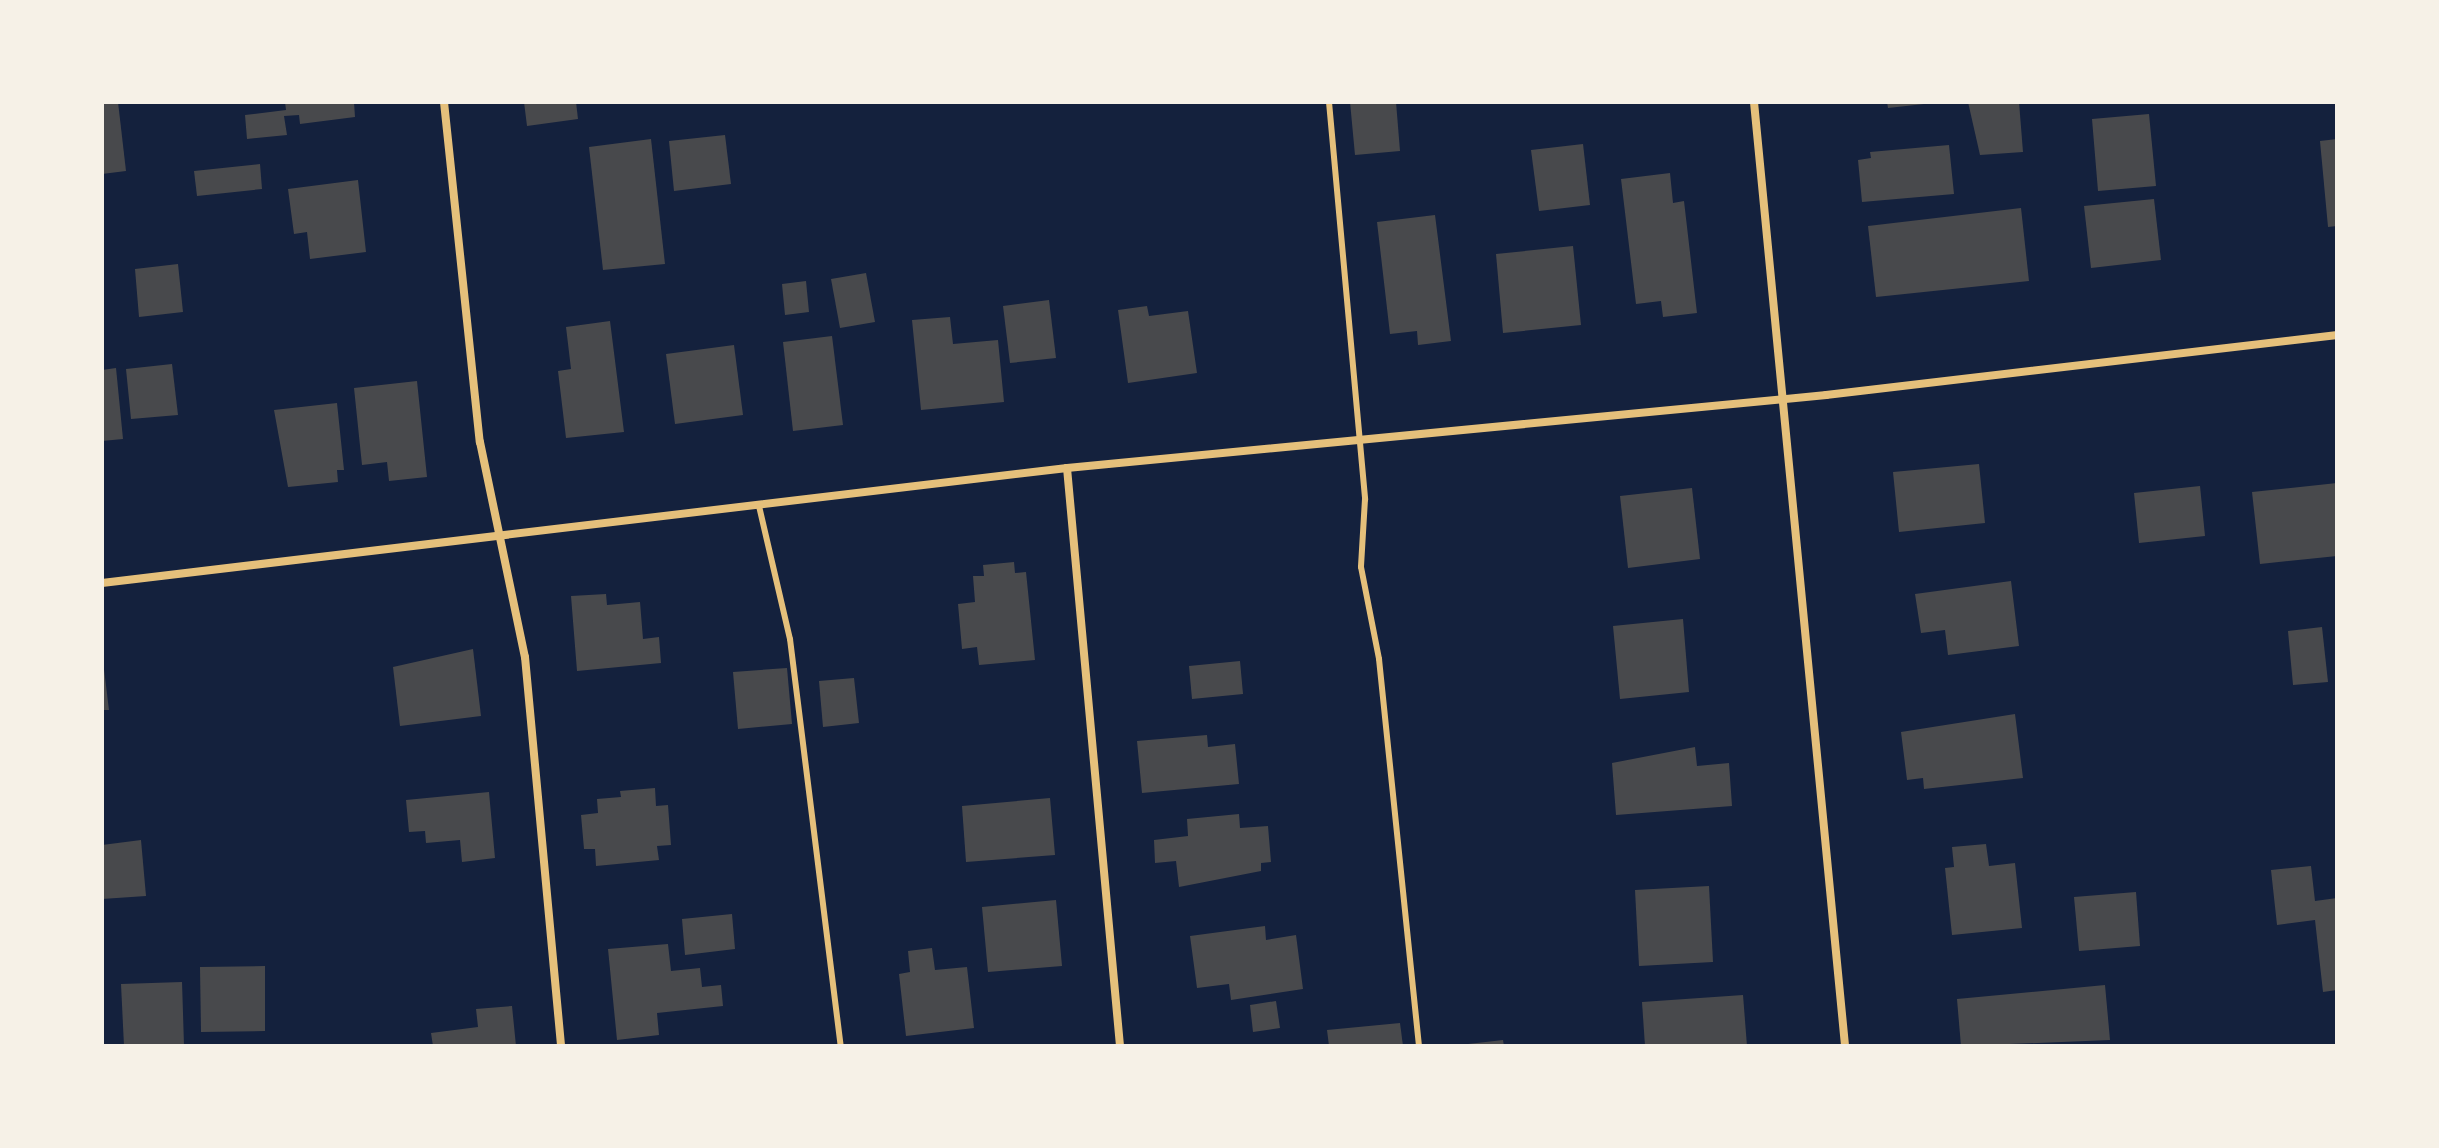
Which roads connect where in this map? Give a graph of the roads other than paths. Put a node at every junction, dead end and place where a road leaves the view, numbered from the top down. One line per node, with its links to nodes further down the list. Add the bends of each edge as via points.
1 (444, 102): 9 (street)
2 (1329, 102): 6 (lane)
3 (1754, 102): 5 (street)
4 (2337, 335): 5 (street)
5 (1788, 399): 6 (street); 15 (street)
6 (1360, 440): 7 (street); 14 (lane, via 1361,567 1379,659)
7 (1067, 468): 8 (street); 13 (street)
8 (759, 506): 9 (street); 12 (lane, via 790,639)
9 (496, 538): 10 (street); 11 (street, via 525,657)
10 (102, 583)
11 (561, 1046)
12 (841, 1046)
13 (1120, 1046)
14 (1419, 1046)
15 (1845, 1046)

